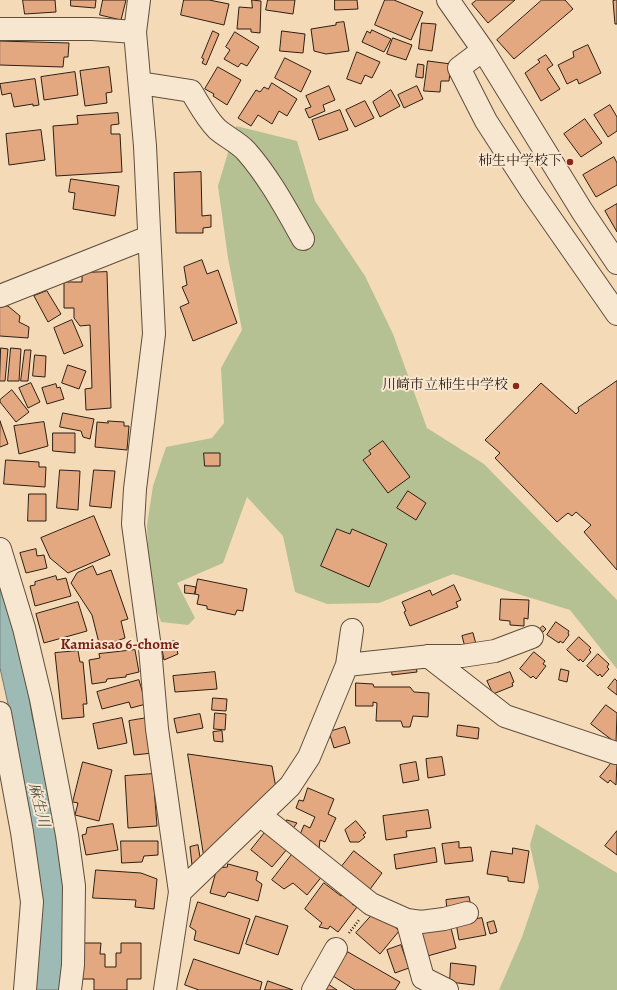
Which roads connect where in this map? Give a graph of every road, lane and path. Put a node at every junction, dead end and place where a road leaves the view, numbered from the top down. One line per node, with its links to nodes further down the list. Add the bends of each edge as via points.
1 (139, 0): 4 (street)
2 (448, 0): 5 (street)
3 (0, 29): 4 (street, via 92,29)
4 (135, 32): 6 (street)
5 (483, 50): 9 (street, via 582,212); 11 (street, via 459,68 486,121)
6 (140, 83): 7 (street); 8 (street, via 191,91 217,129 245,150 283,204)
7 (149, 237): 10 (street); 20 (street, via 154,334 133,524 150,648 157,729)
8 (303, 239)
9 (617, 263)
10 (0, 296)
11 (617, 314)
12 (0, 549): 26 (street, via 24,628 41,699 67,835 74,886 73,965)
13 (352, 630): 16 (street)
14 (532, 637): 15 (street, via 495,651 462,656)
15 (428, 656): 16 (street); 18 (street, via 505,716)
16 (347, 665): 19 (street, via 309,757 290,786)
17 (0, 713): 25 (street, via 32,902)
18 (616, 753)
19 (260, 815): 20 (street); 21 (street)
20 (180, 892): 27 (street)
21 (371, 904): 23 (street); 24 (path)
22 (467, 913): 23 (street, via 421,922)
23 (407, 920): 29 (street, via 423,978)
24 (336, 949): 28 (street)
25 (26, 990)
26 (70, 990)
27 (165, 990)
28 (313, 990)
29 (447, 990)

